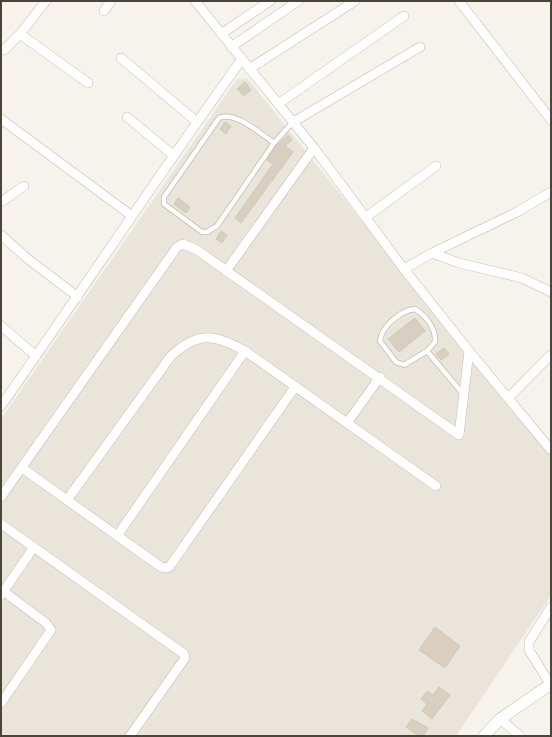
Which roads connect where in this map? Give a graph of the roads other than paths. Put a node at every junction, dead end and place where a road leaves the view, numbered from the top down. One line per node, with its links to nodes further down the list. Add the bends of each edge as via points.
1 (46, 1): 10 (street)
2 (111, 1): 8 (street)
3 (195, 1): 11 (street)
4 (270, 1): 11 (street)
5 (298, 1): 13 (street)
6 (355, 1): 17 (street)
7 (459, 1): 22 (street)
8 (104, 11)
9 (404, 16): 19 (street)
10 (20, 34): 14 (street); 18 (street)
11 (221, 34): 13 (street)
12 (420, 46): 24 (street)
13 (231, 47): 16 (street)
14 (4, 50)
15 (121, 58): 23 (street)
16 (242, 59): 17 (street); 23 (street)
17 (249, 69): 19 (street)
18 (88, 83)
19 (278, 104): 24 (street)
20 (127, 117): 27 (street)
21 (1, 118): 32 (street)
22 (551, 120)
23 (197, 122): 27 (street)
24 (293, 122): 25 (lane); 26 (street)
25 (274, 143): 25 (lane, via 235,117 219,118 164,197 164,204 202,232 213,230)
26 (314, 148): 33 (street); 37 (street)
27 (172, 155): 32 (street)
28 (436, 166): 33 (street)
29 (24, 186): 31 (street)
30 (551, 192): 35 (street, via 517,212)
31 (1, 202)
32 (132, 216): 39 (street)
33 (366, 217): 36 (street)
34 (1, 235): 39 (street)
35 (432, 252): 36 (street); 38 (street, via 459,263 522,278)
36 (404, 269): 43 (street)
37 (226, 271): 46 (street); 53 (street, via 188,245 182,244 178,247)
38 (551, 292)
39 (78, 297): 44 (street)
40 (1, 326): 44 (street)
41 (245, 351): 47 (street); 56 (street, via 226,340 214,338 189,341 179,348); 58 (street)
42 (427, 351): 42 (lane, via 435,342 435,330 421,312 415,309 408,310 384,328 380,335 380,341 396,362 404,365); 48 (lane)
43 (469, 351): 48 (street); 49 (street)
44 (36, 356): 50 (street)
45 (551, 356): 49 (street)
46 (380, 378): 48 (street, via 459,434); 51 (street)
47 (295, 387): 51 (street); 58 (street, via 170,566 161,567)
48 (464, 394)
49 (508, 398): 52 (street)
50 (1, 406)
51 (347, 424): 54 (street)
52 (551, 450)
53 (22, 468): 55 (street); 56 (street)
54 (436, 486)
55 (1, 497)
56 (67, 500): 58 (street)
57 (1, 524): 59 (street)
58 (117, 536)
59 (34, 547): 60 (street); 65 (street, via 184,654 185,658)
60 (2, 593): 63 (street, via 46,623 50,630)
61 (551, 607): 62 (street, via 529,642 528,650)
62 (551, 684): 64 (street)
63 (1, 703)
64 (500, 719): 66 (street); 67 (street)
65 (130, 736)
66 (484, 736)
67 (520, 736)

